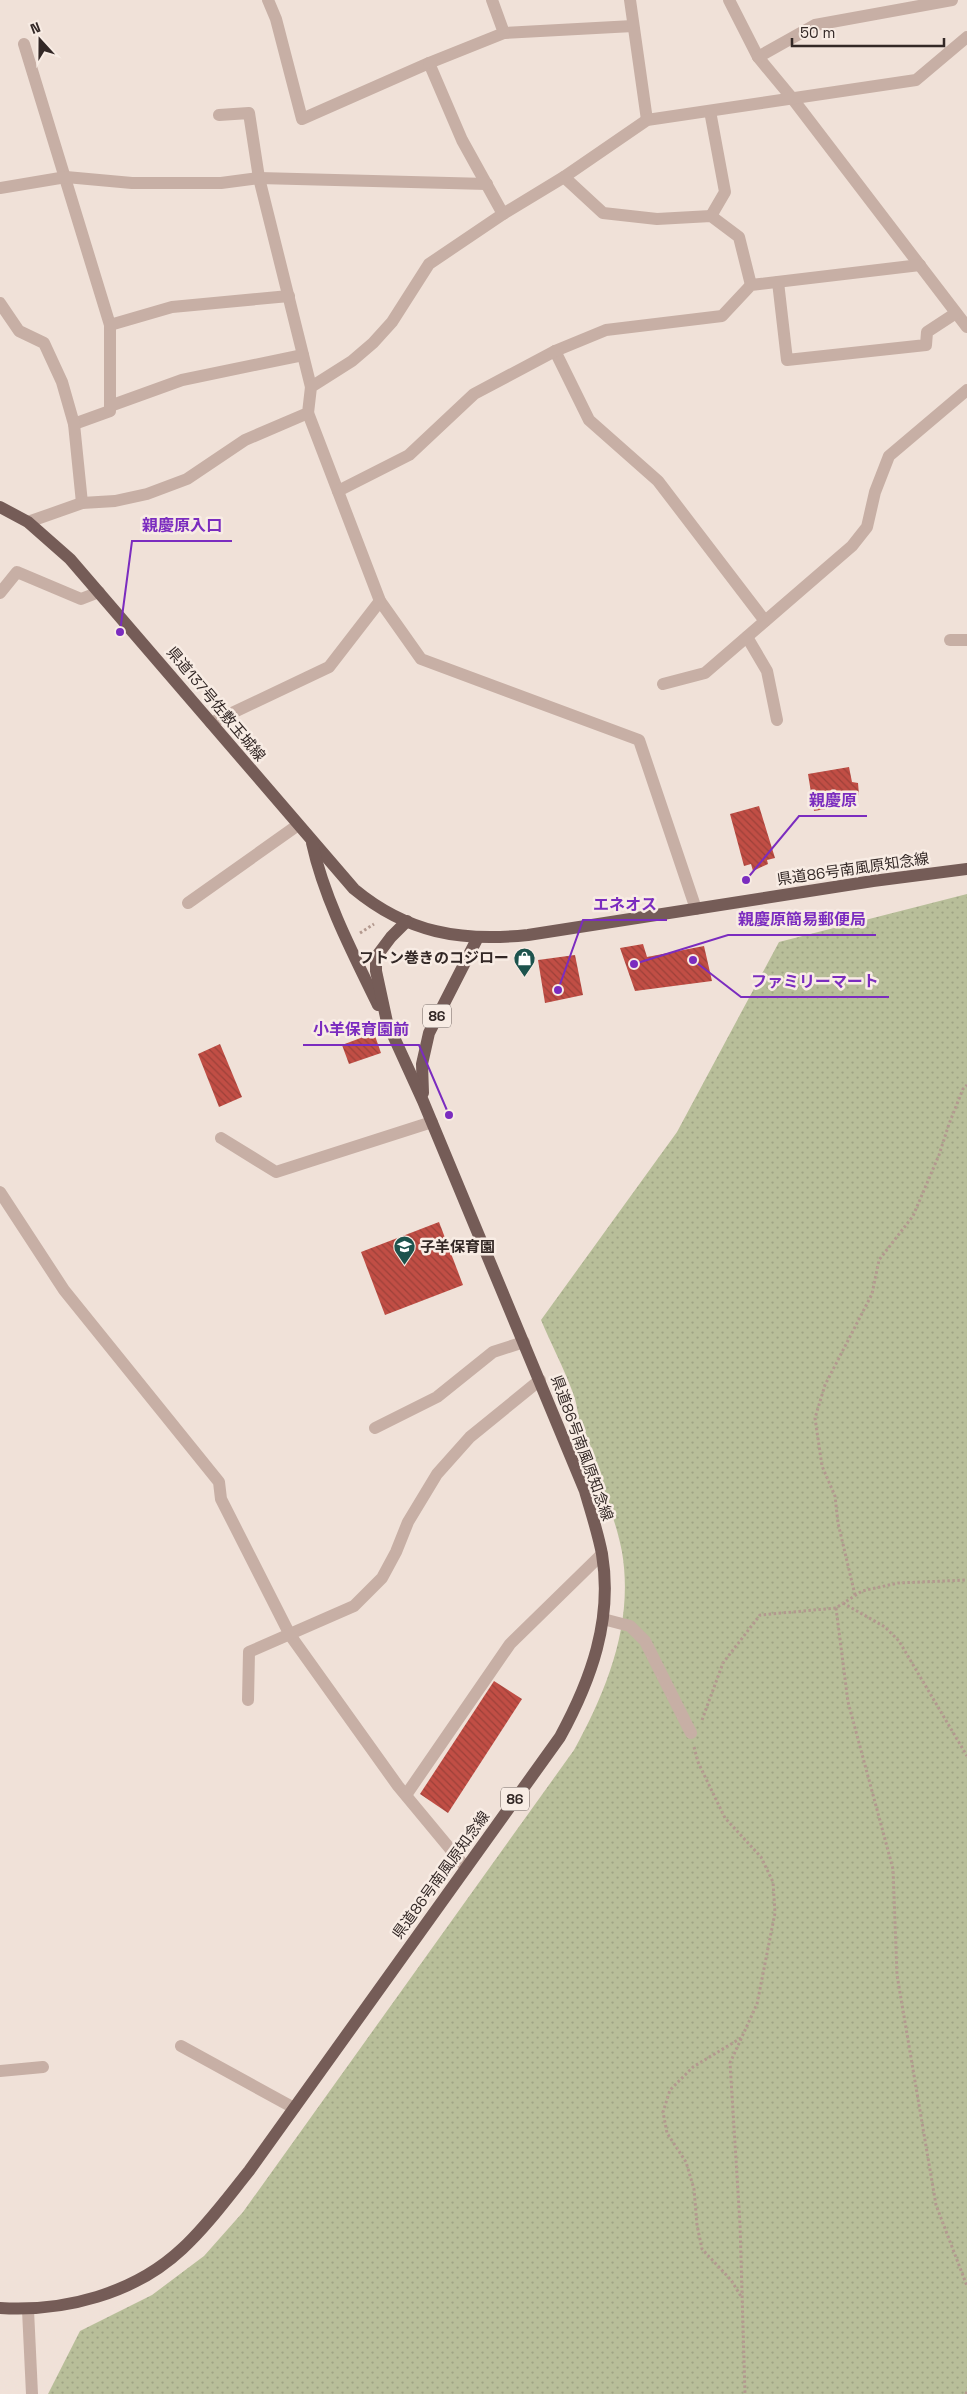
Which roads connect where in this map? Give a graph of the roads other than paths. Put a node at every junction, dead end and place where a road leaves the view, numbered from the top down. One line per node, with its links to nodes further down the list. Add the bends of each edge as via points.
1 (268, 0): 11 (street, via 302,119)
2 (492, 0): 7 (street)
3 (630, 0): 6 (street)
4 (729, 0): 10 (street)
5 (952, 0): 10 (street, via 815,25)
6 (634, 26): 7 (street); 15 (street)
7 (504, 33): 11 (street)
8 (967, 37): 12 (street, via 916,80)
9 (24, 44): 16 (street)
10 (758, 57): 12 (street)
11 (429, 63): 19 (street, via 462,140)
12 (792, 98): 13 (street); 23 (street)
13 (710, 111): 15 (street); 22 (street, via 725,192)
14 (219, 115): 18 (street, via 250,113)
15 (647, 120): 17 (street)
16 (66, 177): 18 (street, via 132,183 221,183); 20 (street); 29 (street)
17 (564, 177): 21 (street); 22 (street, via 603,213 657,219)
18 (260, 178): 19 (street); 26 (street)
19 (487, 184): 21 (street)
20 (0, 188)
21 (503, 214): 33 (street, via 429,264 392,322 373,343 352,361)
22 (711, 216): 25 (street, via 739,237)
23 (920, 265): 24 (street); 28 (street)
24 (778, 282): 25 (street); 28 (street, via 787,360 926,345 927,332)
25 (750, 285): 31 (street, via 722,316 606,330)
26 (288, 296): 29 (street, via 172,307); 32 (street)
27 (0, 303): 37 (street, via 19,331 44,343 62,382)
28 (956, 313): 30 (street)
29 (110, 325): 35 (street)
30 (967, 327)
31 (555, 351): 38 (street, via 474,394 409,455); 45 (street, via 589,420 658,482)
32 (303, 355): 33 (street); 35 (street, via 182,380)
33 (311, 387): 36 (street)
34 (967, 390): 45 (street, via 889,456 875,492 867,527 852,546)
35 (110, 406): 37 (street, via 110,411)
36 (308, 413): 38 (street); 39 (street, via 245,440 179,482 115,501)
37 (74, 424): 39 (street)
38 (338, 491): 44 (street)
39 (82, 503): 41 (street)
40 (0, 507): 41 (main road, 県道137号佐敷玉城線)
41 (28, 522): 42 (main road, 県道137号佐敷玉城線, via 70,559)
42 (99, 592): 43 (street, via 81,600 17,572); 51 (main road, 県道137号佐敷玉城線)
43 (0, 593)
44 (380, 601): 51 (street, via 329,667); 56 (street, via 421,659 639,740)
45 (765, 622): 46 (street)
46 (747, 637): 49 (street, via 705,674); 50 (street, via 767,671)
47 (950, 640): 48 (street)
48 (967, 640)
49 (663, 684)
50 (778, 720)
51 (211, 723): 52 (main road, 県道137号佐敷玉城線)
52 (298, 825): 53 (main road, 県道137号佐敷玉城線); 55 (street)
53 (311, 841): 57 (main road, 県道137号佐敷玉城線, via 354,889 384,911); 59 (main road, via 344,934)
54 (967, 869): 56 (main road, 県道86号南風原知念線)
55 (188, 903)
56 (696, 909): 58 (main road, 県道86号南風原知念線, via 528,935)
57 (407, 921): 58 (main road, 県道86号南風原知念線, via 435,931); 59 (main road, 県道86号南風原知念線 / 86, via 376,957)
58 (477, 939): 60 (main road, 県道86号南風原知念線 / 86, via 429,1033 422,1064)
59 (387, 1022): 60 (main road, 県道86号南風原知念線 / 86)
60 (423, 1101): 61 (main road, 県道86号南風原知念線 / 86)
61 (432, 1122): 62 (street, via 276,1172); 64 (main road, 県道86号南風原知念線 / 86)
62 (221, 1138)
63 (0, 1192): 69 (street, via 64,1290 219,1482 221,1499)
64 (524, 1342): 65 (main road, 県道86号南風原知念線 / 86); 66 (street, via 492,1352 437,1396)
65 (540, 1380): 67 (main road, 県道86号南風原知念線 / 86, via 585,1491); 69 (street, via 470,1437 437,1474 408,1522 382,1578 354,1606)
66 (375, 1428)
67 (602, 1554): 68 (main road, 県道86号南風原知念線 / 86); 72 (street, via 510,1644)
68 (603, 1619): 71 (street, via 630,1626 645,1641); 73 (main road, 県道86号南風原知念線 / 86, via 594,1663 560,1737)
69 (290, 1635): 70 (street, via 249,1652); 72 (street)
70 (248, 1700)
71 (690, 1733)
72 (406, 1795): 73 (street)
73 (466, 1868): 77 (main road, 県道86号南風原知念線 / 86)
74 (181, 2046): 77 (street)
75 (43, 2067): 76 (street)
76 (0, 2071)
77 (294, 2108): 79 (main road, 県道86号南風原知念線 / 86, via 223,2204 181,2250 141,2278 90,2300)
78 (0, 2308): 79 (main road, 県道86号南風原知念線 / 86)
79 (28, 2310): 80 (street)
80 (32, 2394)

